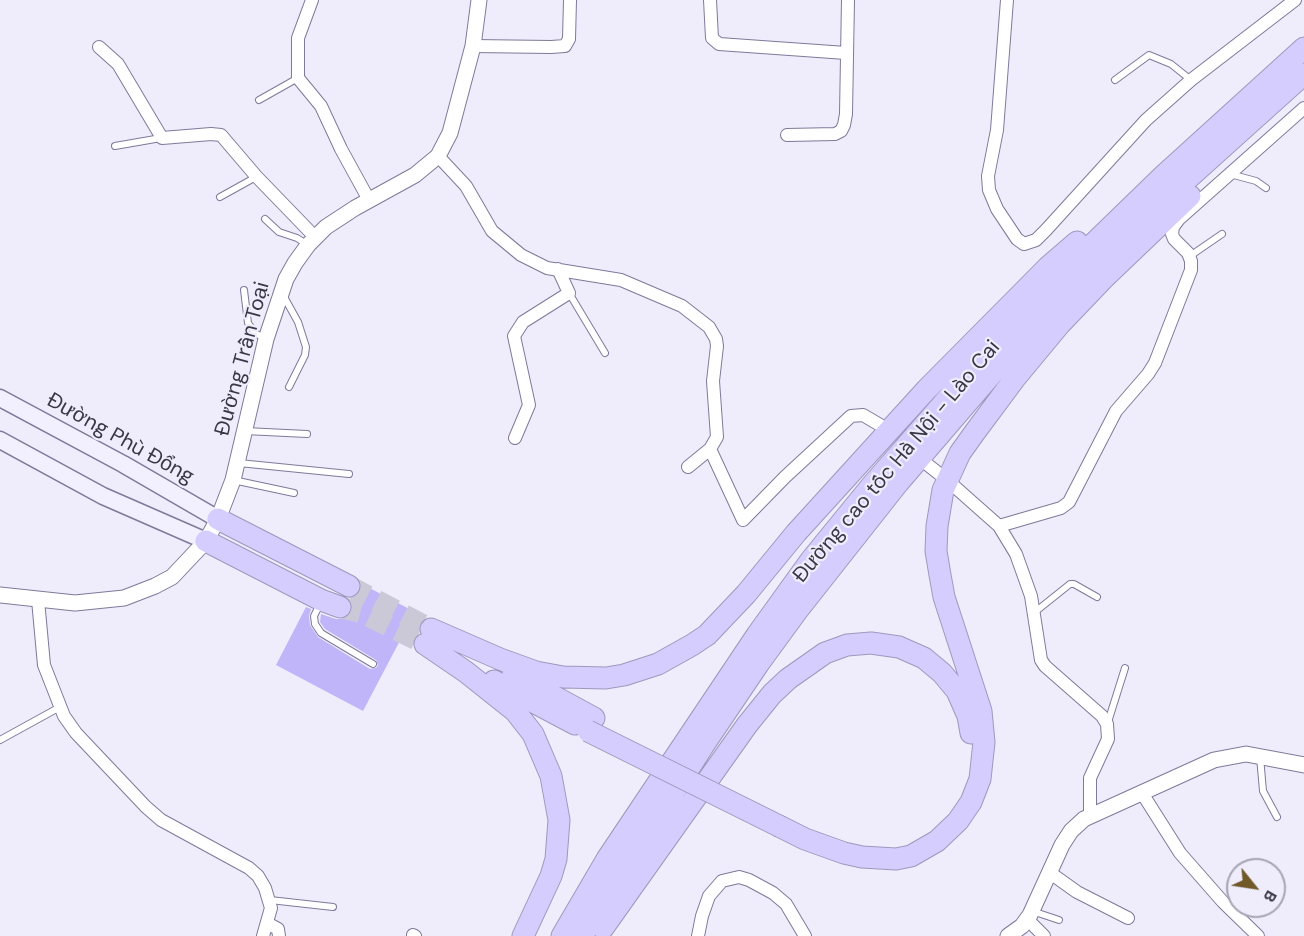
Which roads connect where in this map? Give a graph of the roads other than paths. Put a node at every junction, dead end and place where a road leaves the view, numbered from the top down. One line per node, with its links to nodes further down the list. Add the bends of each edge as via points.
1 (312, 0): 13 (street, via 298,38)
2 (479, 0): 8 (street, Đường Trần Toại)
3 (570, 0): 8 (street, via 565,46)
4 (710, 0): 11 (street, via 712,38 719,44)
5 (848, 0): 11 (street)
6 (1007, 0): 15 (street, via 997,130 988,176 997,209 1020,242 1036,240 1146,120)
7 (1294, 0): 15 (street)
8 (473, 46): 22 (street, Đường Trần Toại, via 450,134)
9 (99, 47): 20 (street, via 118,64)
10 (1304, 48): 25 (highway, Đường cao tốc Hà Nội - Lào Cai)
11 (846, 53): 19 (street, via 846,114 841,131)
12 (1304, 74): 17 (highway, Đường cao tốc Hà Nội - Lào Cai)
13 (298, 78): 16 (lane); 28 (street, via 321,106)
14 (1115, 80): 15 (lane, via 1149,55 1171,64)
15 (1191, 80)
16 (259, 100)
17 (1270, 104): 75 (highway, via 1196,190 1060,324 975,432 946,482 937,526 939,567 944,597 981,711 984,742 980,779 971,802 937,840 911,856 896,859 844,853 805,838); 87 (highway, Đường cao tốc Hà Nội - Lào Cai, via 1040,318 898,483 759,663)
18 (1304, 108): 23 (street)
19 (787, 135)
20 (162, 138): 21 (lane); 24 (street, via 221,135)
21 (115, 146)
22 (438, 156): 28 (street, Đường Trần Toại, via 415,175); 33 (street, via 466,186 486,223 501,240 529,261)
23 (1230, 174): 26 (lane); 32 (street, via 1173,228 1174,239)
24 (256, 176): 27 (lane); 31 (street)
25 (1163, 176): 64 (highway, via 1040,274 876,444 746,594 693,645 658,664 624,675 563,677); 86 (highway, Đường cao tốc Hà Nội - Lào Cai, via 1027,308 811,560 607,859)
26 (1266, 188)
27 (220, 197)
28 (369, 200): 31 (street, Đường Trần Toại, via 340,216)
29 (265, 219): 31 (lane, via 279,232)
30 (1222, 234): 32 (lane)
31 (312, 241): 35 (street, Đường Trần Toại, via 295,263)
32 (1189, 256): 56 (street, via 1191,270 1155,363 1116,411 1070,502)
33 (558, 269): 36 (street); 46 (street, via 621,280 682,306 709,327 717,346 713,381 717,436)
34 (244, 290): 37 (lane, via 248,323)
35 (281, 292): 37 (street, Đường Trần Toại); 39 (lane, via 298,322 306,347)
36 (569, 293): 38 (lane); 44 (street, via 523,322 514,336 529,405)
37 (266, 339): 42 (street, Đường Trần Toại)
38 (605, 353)
39 (289, 387)
40 (0, 398): 55 (main road, Đường Phù Đổng)
41 (880, 426): 46 (street, via 863,415 851,416 743,520)
42 (245, 431): 43 (lane); 47 (street, Đường Trần Toại)
43 (307, 434)
44 (515, 438)
45 (0, 440): 57 (main road, via 103,496)
46 (710, 449): 49 (street)
47 (238, 463): 50 (lane); 52 (street, Đường Trần Toại)
48 (928, 465): 51 (street)
49 (688, 467)
50 (349, 474)
51 (942, 476)
52 (233, 480): 54 (lane); 55 (street, Đường Trần Toại)
53 (955, 487): 56 (street)
54 (294, 493)
55 (218, 519): 57 (street, Đường Trần Toại); 58 (highway)
56 (999, 526): 63 (street, via 1025,574)
57 (206, 541): 61 (street, Đường Trần Toại, via 172,577 140,592 91,602); 62 (highway)
58 (349, 586)
59 (0, 595): 61 (street, Đường Trần Toại)
60 (1097, 597): 63 (lane, via 1070,584)
61 (38, 600): 67 (street, via 44,665)
62 (331, 604): 65 (lane, via 314,616 318,629)
63 (1035, 612): 68 (street, via 1041,660)
64 (428, 637): 75 (highway); 85 (highway, via 519,715 533,734 551,776 560,820 556,859)
65 (373, 664)
66 (1125, 668): 68 (lane)
67 (60, 707): 69 (lane); 77 (street, via 76,733 146,807 177,830 249,868 258,876)
68 (1107, 724): 73 (street, via 1108,739 1090,778)
69 (0, 740)
70 (1260, 757): 71 (street); 72 (street, via 1246,754 1214,760); 74 (lane, via 1263,791)
71 (1304, 765)
72 (1142, 793): 73 (street); 93 (street, via 1180,853)
73 (1090, 817): 76 (street, via 1071,831)
74 (1277, 818)
75 (783, 821): 88 (highway, via 836,838 886,848 906,844 947,814 968,776 972,743 968,716 957,691 942,673 924,658 899,647 872,643 848,645 808,663 772,694 747,725)
76 (1049, 872): 79 (street); 80 (street, via 1077,892)
77 (270, 900): 78 (lane); 82 (street)
78 (333, 907)
79 (1029, 915): 81 (lane); 91 (street); 92 (street)
80 (1128, 918)
81 (1059, 920)
82 (267, 923): 83 (street); 84 (street, via 278,929)
83 (263, 936)
84 (279, 936)
85 (523, 936)
86 (562, 936)
87 (582, 936)
88 (597, 936)
89 (698, 936): 90 (street, via 709,896 722,881 739,877 786,904)
90 (805, 936)
91 (1008, 936)
92 (1044, 936)
93 (1258, 936)

